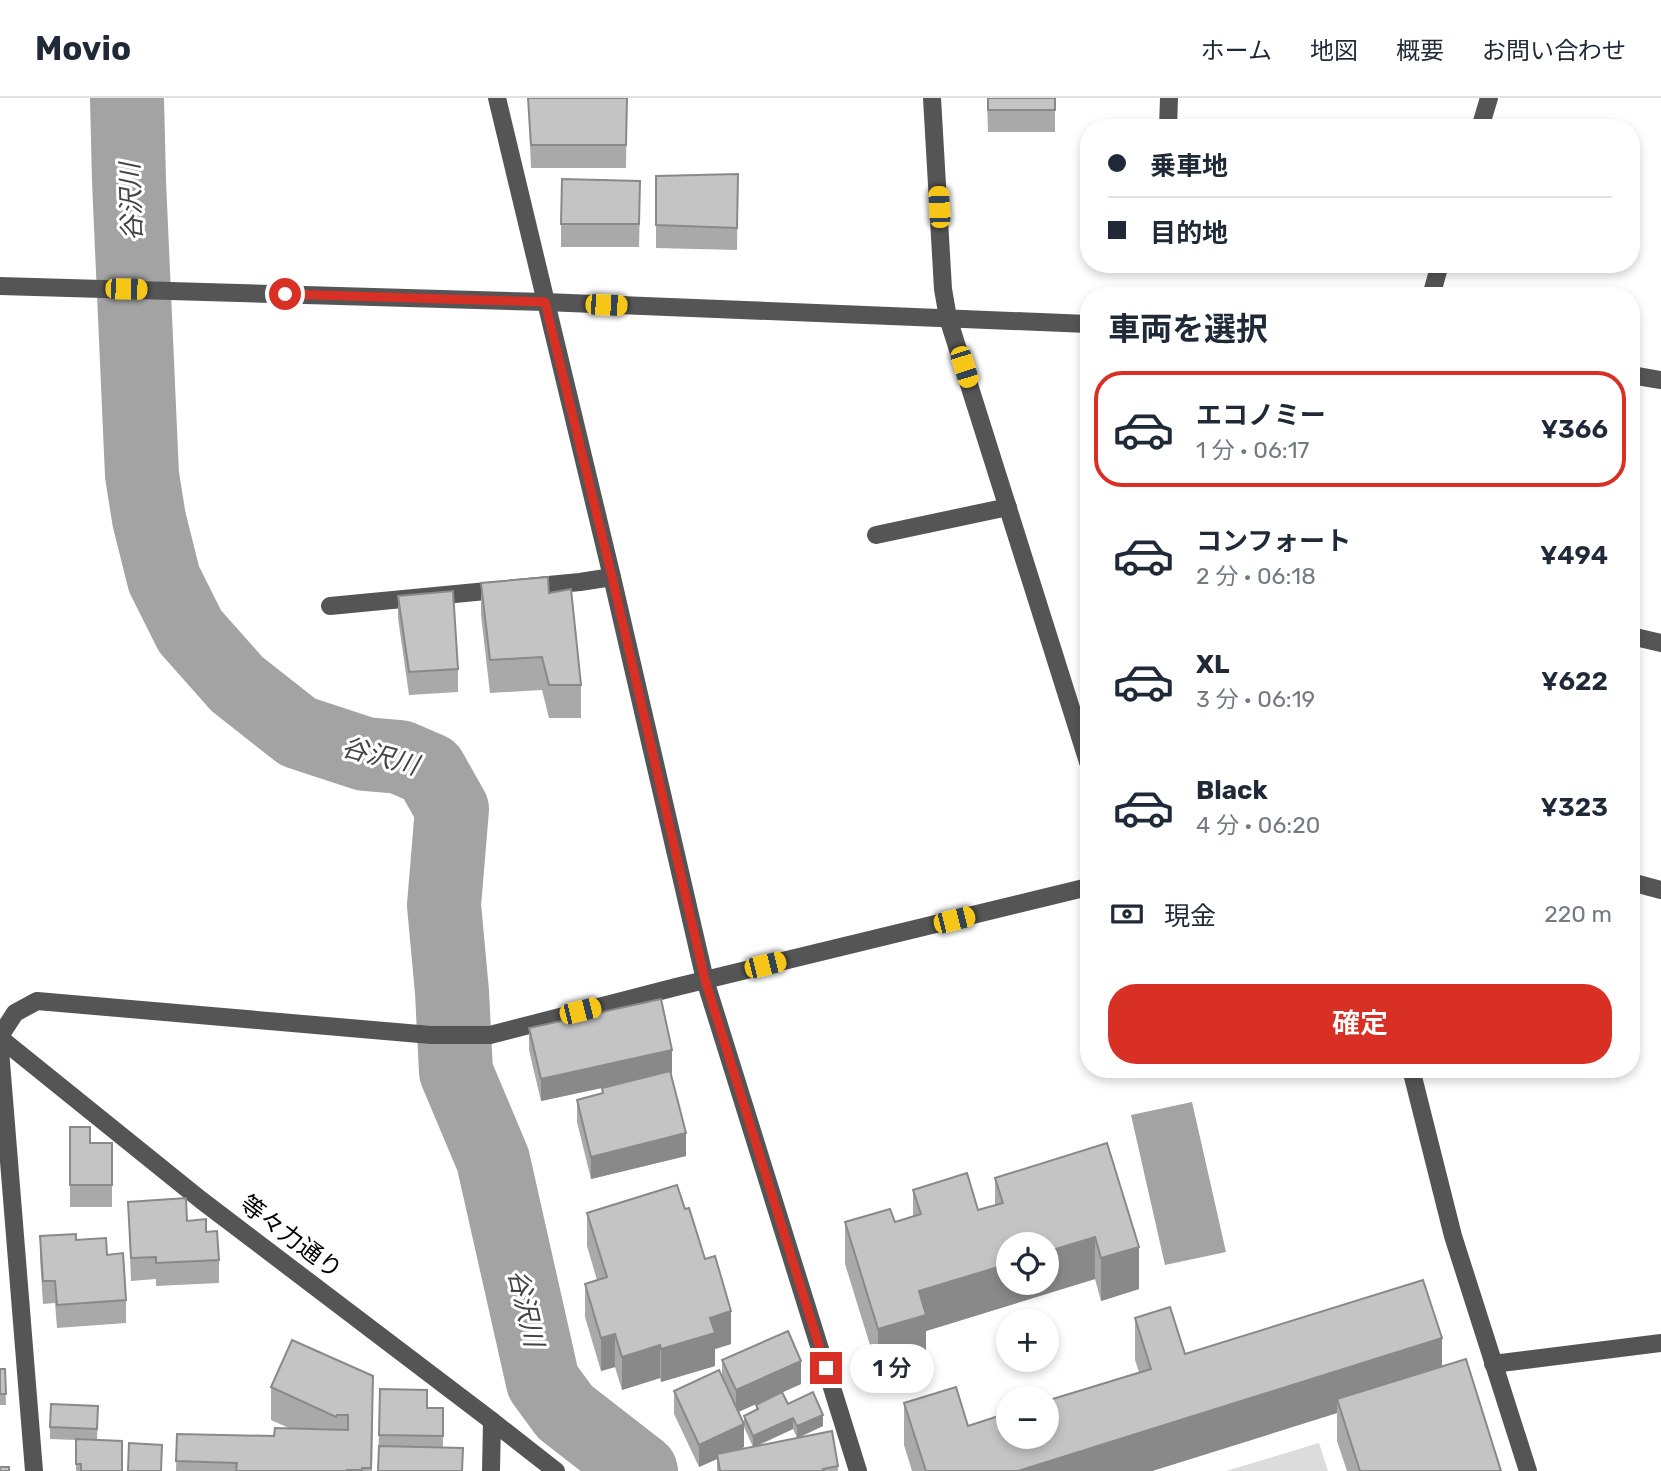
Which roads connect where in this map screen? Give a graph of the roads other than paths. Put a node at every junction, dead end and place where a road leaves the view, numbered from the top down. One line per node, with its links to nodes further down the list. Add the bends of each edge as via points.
1 (497, 98): 8 (street)
2 (932, 98): 9 (street)
3 (1169, 98): 5 (street)
4 (1489, 98): 6 (street)
5 (1168, 119)
6 (1483, 119)
7 (0, 286): 8 (street)
8 (545, 302): 9 (street); 15 (street)
9 (948, 318): 10 (street); 13 (street)
10 (1080, 324)
11 (1640, 376): 12 (street)
12 (1661, 380)
13 (1008, 507): 14 (street); 19 (street)
14 (876, 534)
15 (612, 577): 16 (street); 23 (street)
16 (330, 606)
17 (1640, 638): 18 (street)
18 (1661, 643)
19 (1080, 736)
20 (1640, 884): 22 (street)
21 (1080, 889): 23 (street)
22 (1661, 890)
23 (705, 980): 24 (street, via 490,1035 431,1035 37,1001 15,1013); 33 (street)
24 (0, 1037): 29 (street, 等々力通り, via 201,1200)
25 (0, 1050): 30 (street)
26 (1413, 1078): 28 (street, via 1453,1236)
27 (1661, 1343): 28 (street)
28 (1493, 1364): 34 (street)
29 (492, 1421): 31 (street); 32 (street, 等々力通り)
30 (34, 1471)
31 (491, 1471)
32 (556, 1471)
33 (858, 1471)
34 (1528, 1471)

